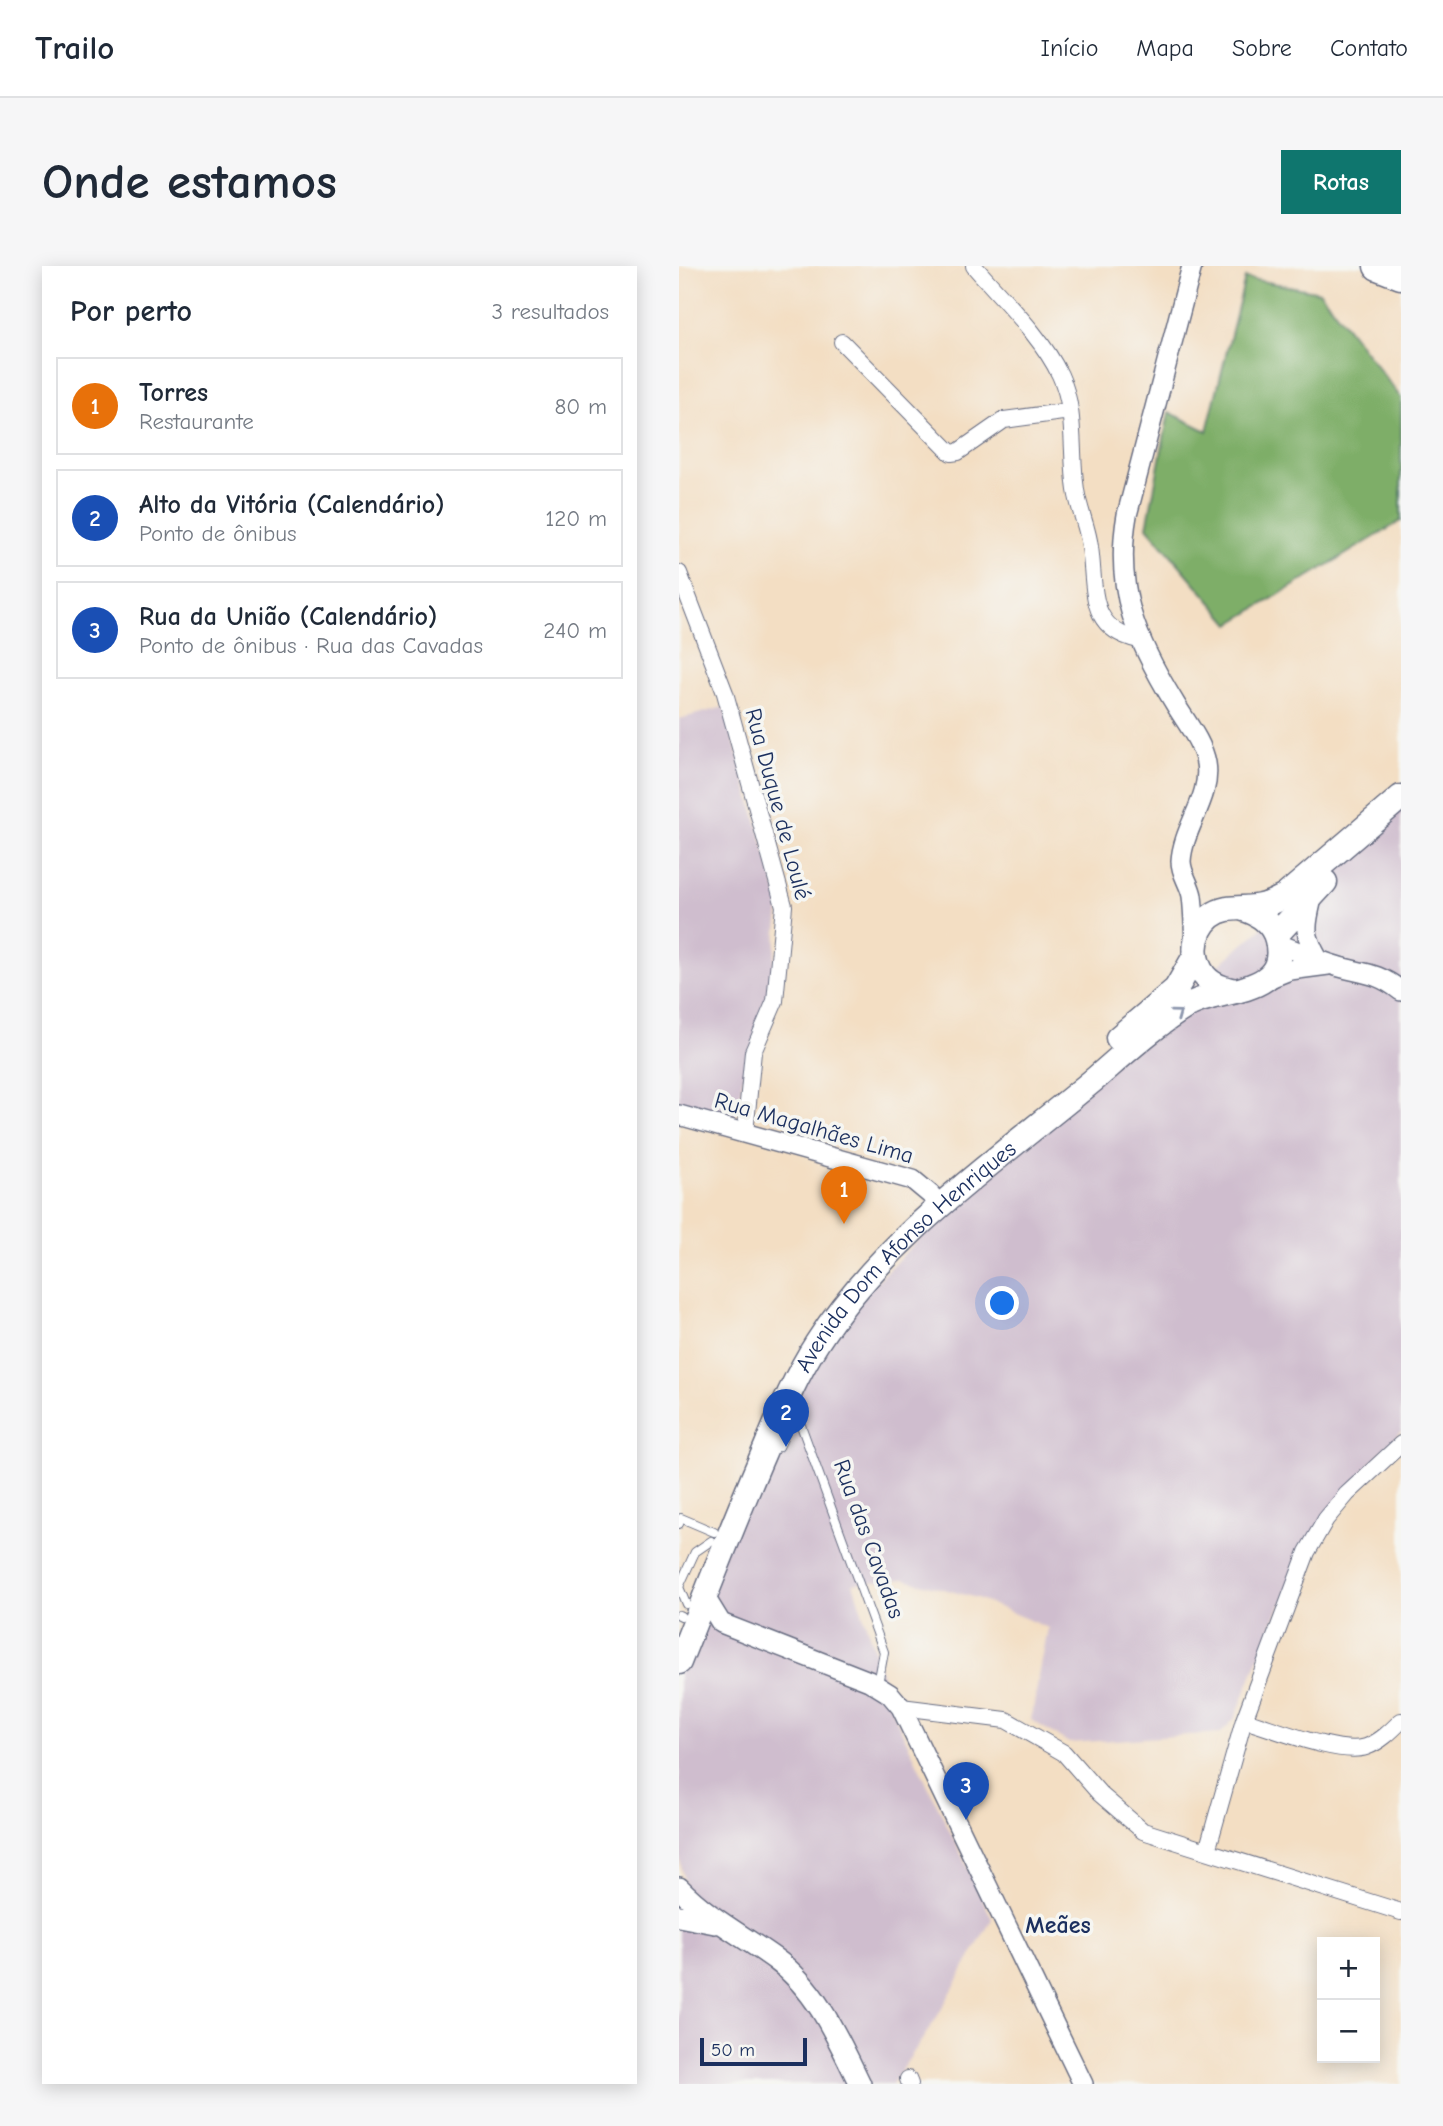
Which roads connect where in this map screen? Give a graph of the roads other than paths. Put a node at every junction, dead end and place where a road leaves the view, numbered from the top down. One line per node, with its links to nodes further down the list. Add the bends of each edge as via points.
1 (974, 266): 6 (street, via 1053,364)
2 (1192, 266): 8 (street, via 1124,530 1123,573)
3 (1378, 266): 4 (highway)
4 (1401, 275)
5 (842, 342): 6 (street, via 951,453 1004,420)
6 (1070, 411): 8 (street, via 1076,489 1091,548 1097,606 1109,627)
7 (679, 573): 21 (street, Rua Duque de Loulé, via 725,693 784,906 775,1001 753,1052)
8 (1139, 640): 11 (street, via 1200,745 1207,766 1205,789 1181,863)
9 (1401, 797): 13 (main road, Avenida Dom Afonso Henriques, via 1285,896)
10 (1401, 820): 12 (main road)
11 (1191, 893): 13 (street); 15 (street)
12 (1313, 894): 14 (main road); 16 (street, via 1305,928 1307,941)
13 (1237, 909): 14 (main road, via 1263,918); 15 (main road, Avenida Dom Afonso Henriques, via 1205,922)
14 (1277, 939): 16 (street); 17 (main road, via 1278,957)
15 (1195, 952): 18 (main road, via 1209,981); 22 (main road, Avenida Dom Afonso Henriques, via 1176,989)
16 (1325, 962): 17 (street); 19 (street, via 1367,971)
17 (1265, 980): 18 (main road, Avenida Dom Afonso Henriques)
18 (1236, 991): 23 (main road, Avenida Dom Afonso Henriques, one-way to 18, via 797,1377 840,1311 870,1275 942,1206 1178,1013 1211,996)
19 (1401, 991)
20 (679, 1115): 21 (street, Rua Magalhães Lima)
21 (745, 1133): 22 (street, Rua Magalhães Lima, via 913,1180)
22 (931, 1195): 26 (main road, Avenida Dom Afonso Henriques, via 860,1263 805,1333 783,1371)
23 (790, 1406): 27 (main road, Avenida Dom Afonso Henriques); 30 (lane, Rua das Cavadas, via 884,1653)
24 (1401, 1444): 32 (street, via 1347,1494 1307,1552)
25 (679, 1524): 26 (lane, via 681,1518)
26 (713, 1537): 27 (main road, Avenida Dom Afonso Henriques)
27 (687, 1614): 28 (street); 28 (street); 29 (main road, Avenida Dom Afonso Henriques)
28 (721, 1623): 30 (street)
29 (679, 1662)
30 (877, 1686): 31 (street)
31 (901, 1707): 34 (street, via 1006,1720 1064,1753 1100,1794 1143,1831); 40 (street)
32 (1244, 1720): 33 (street, via 1346,1749 1366,1747); 34 (street)
33 (1401, 1720)
34 (1207, 1851): 36 (street)
35 (679, 1888): 38 (main road)
36 (1401, 1912)
37 (679, 1916): 38 (main road)
38 (717, 1923): 39 (main road, via 778,1961 822,2007)
39 (860, 2084)
40 (1083, 2084)

